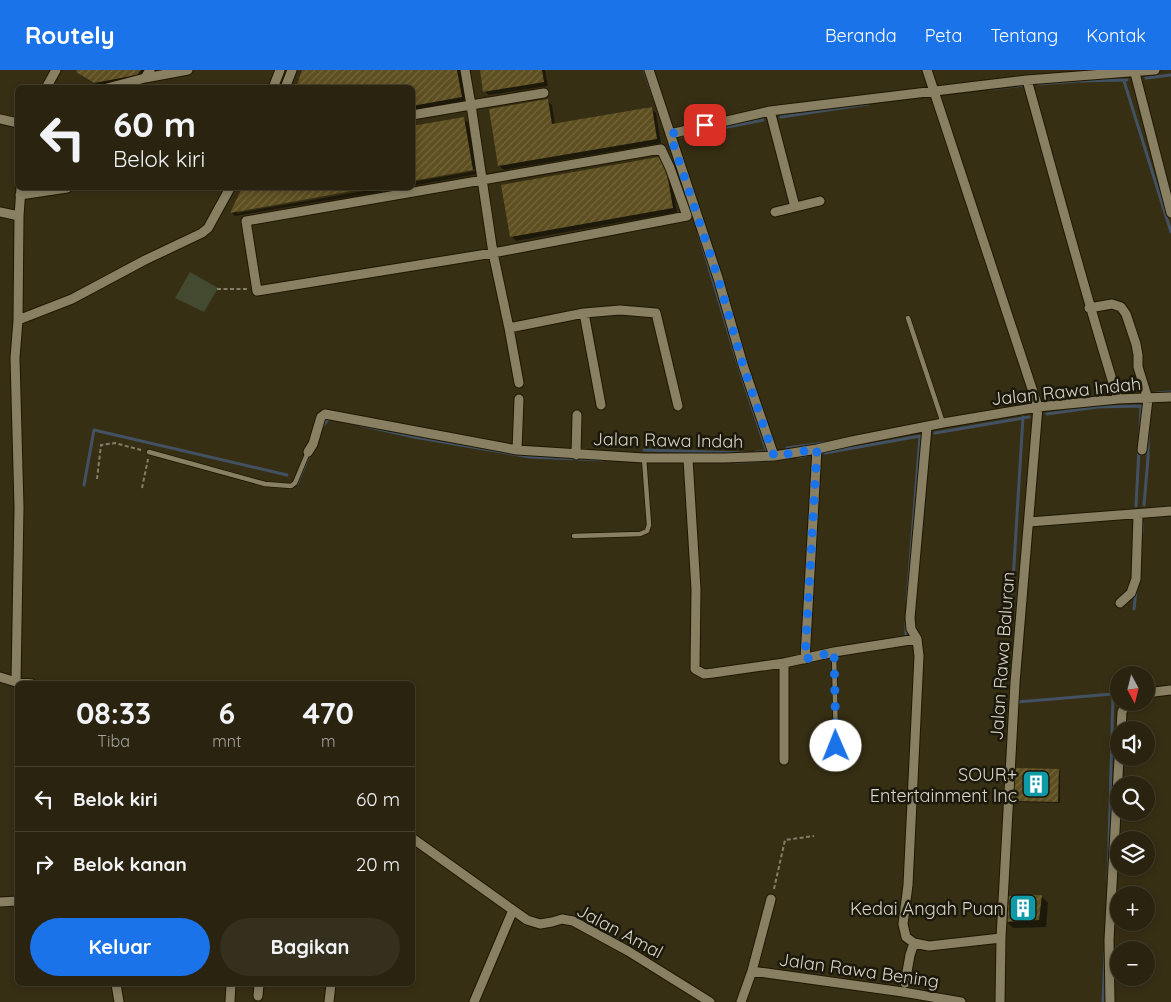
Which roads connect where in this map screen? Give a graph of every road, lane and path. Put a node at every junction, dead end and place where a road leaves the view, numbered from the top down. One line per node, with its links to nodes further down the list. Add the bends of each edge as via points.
1 (56, 70): 13 (street)
2 (188, 70): 11 (street)
3 (280, 70): 15 (street)
4 (292, 70): 16 (street)
5 (465, 70): 19 (street)
6 (648, 70): 24 (street)
7 (927, 70): 17 (street)
8 (1155, 70): 10 (street)
9 (1125, 71): 10 (street); 12 (street)
10 (1135, 73): 33 (street)
11 (148, 74): 14 (street)
12 (1027, 80): 17 (street); 38 (street)
13 (48, 85)
14 (115, 85)
15 (274, 85)
16 (286, 85)
17 (934, 90): 20 (street); 50 (street)
18 (544, 93): 19 (street)
19 (471, 106): 21 (street); 25 (street)
20 (770, 111): 24 (street); 30 (street)
21 (415, 115)
22 (0, 119): 23 (street)
23 (15, 122)
24 (670, 134): 60 (street)
25 (482, 179): 35 (street); 35 (street, via 661,148 687,216); 37 (street, via 246,221)
26 (36, 190): 28 (street)
27 (229, 190): 41 (street, via 202,233 72,299)
28 (21, 191): 34 (street)
29 (820, 201): 30 (street)
30 (795, 207): 32 (street)
31 (0, 212): 34 (street)
32 (775, 212)
33 (1171, 213)
34 (19, 216): 41 (street)
35 (493, 253): 37 (street); 42 (street)
36 (217, 289): 37 (path)
37 (257, 289)
38 (1089, 308): 46 (street); 47 (street, via 1112,304 1121,307 1126,314)
39 (584, 313): 42 (street); 48 (street); 49 (street, via 620,310 656,313)
40 (908, 318): 52 (lane)
41 (18, 320): 75 (street, via 15,358 18,507)
42 (509, 328): 43 (street)
43 (519, 383)
44 (1171, 397): 47 (street, Jalan Rawa Indah)
45 (519, 399): 55 (street)
46 (1118, 399): 47 (street, Jalan Rawa Indah); 50 (street, Jalan Rawa Indah)
47 (1148, 399): 56 (street)
48 (601, 405)
49 (678, 406)
50 (1038, 407): 52 (street, Jalan Rawa Indah); 67 (street, Jalan Rawa Baluran)
51 (577, 415): 59 (street)
52 (943, 423): 53 (street, Jalan Rawa Indah)
53 (927, 427): 54 (street, Jalan Rawa Indah); 70 (street, via 910,618 911,629)
54 (817, 449): 60 (street, Jalan Rawa Indah); 72 (street)
55 (518, 450): 58 (street, Jalan Rawa Indah, via 325,414); 59 (street, Jalan Rawa Indah)
56 (1142, 450)
57 (149, 452): 58 (lane, via 265,484 291,486); 63 (path, via 114,443 101,445); 64 (path)
58 (308, 452)
59 (576, 455): 61 (street, Jalan Rawa Indah)
60 (774, 456): 62 (street, Jalan Rawa Indah)
61 (644, 458): 62 (street, Jalan Rawa Indah); 68 (lane, via 647,531 640,534)
62 (688, 459): 73 (street, via 696,589 695,669 704,674 714,674)
63 (97, 479)
64 (142, 488)
65 (1171, 511): 66 (street)
66 (1138, 515): 67 (street); 69 (street, via 1136,579 1131,593)
67 (1029, 522): 88 (street, Jalan Rawa Baluran, via 1015,683)
68 (574, 536)
69 (1120, 603)
70 (917, 639): 71 (street); 89 (street, via 919,656 908,885 903,924 906,937)
71 (834, 652): 72 (street); 79 (lane)
72 (805, 659): 73 (street)
73 (784, 663): 80 (street)
74 (0, 677): 76 (street)
75 (16, 681)
76 (15, 682)
77 (1171, 690): 78 (street)
78 (1155, 692)
79 (836, 746)
80 (784, 760)
81 (1119, 766): 105 (street, via 1109,940)
82 (814, 836): 84 (path, via 785,840)
83 (415, 840): 87 (street, Jalan Amal)
84 (771, 899): 90 (street, Jalan Rawa Bening)
85 (15, 901): 86 (street)
86 (0, 902)
87 (513, 910): 100 (street); 101 (street, Jalan Amal, via 540,924 562,919 573,921)
88 (1001, 938): 89 (street, via 930,946); 104 (street, Jalan Rawa Baluran)
89 (914, 943): 91 (street)
90 (752, 971): 102 (street, Jalan Rawa Bening); 103 (street, Jalan Rawa Bening)
91 (905, 983)
92 (116, 986): 97 (street)
93 (231, 986): 98 (street)
94 (260, 986): 96 (street)
95 (331, 986): 99 (street)
96 (258, 996)
97 (120, 1002)
98 (230, 1002)
99 (329, 1002)
100 (474, 1002)
101 (710, 1002)
102 (741, 1002)
103 (961, 1002)
104 (1000, 1002)
105 (1110, 1002)

